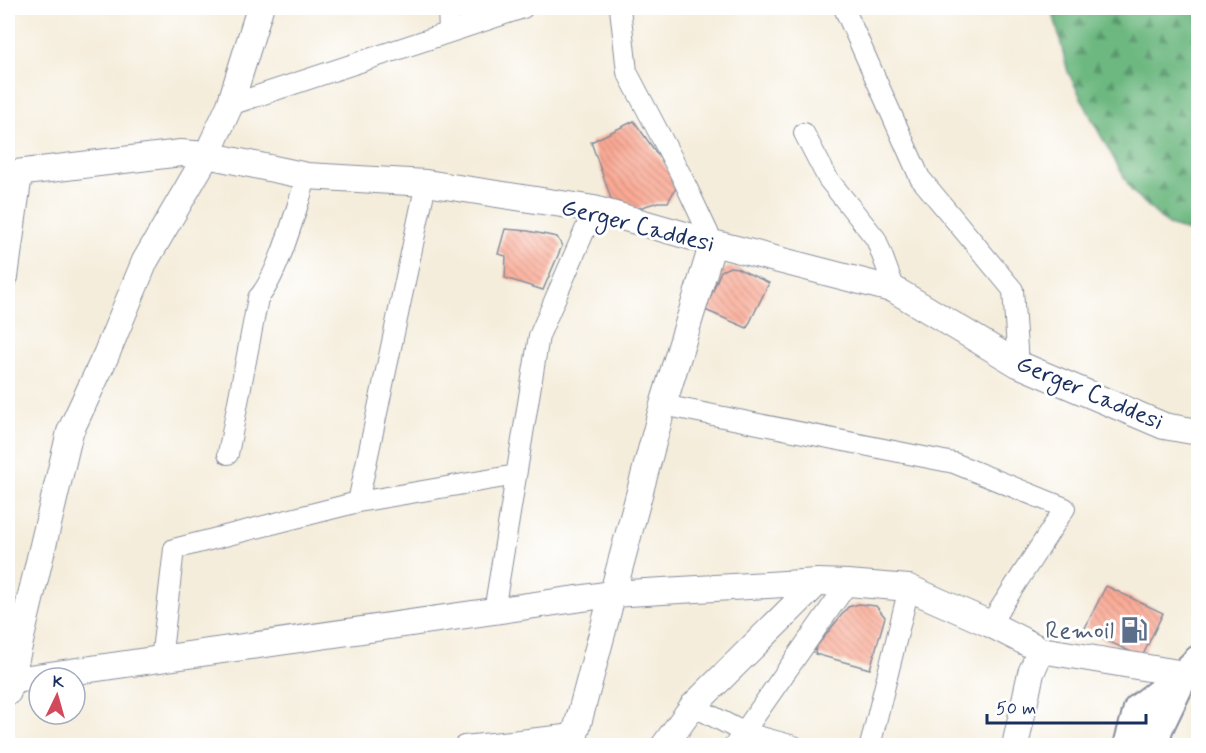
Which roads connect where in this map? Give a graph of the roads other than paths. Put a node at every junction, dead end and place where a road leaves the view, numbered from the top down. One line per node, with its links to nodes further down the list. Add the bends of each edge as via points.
1 (260, 8): 7 (street)
2 (448, 8): 6 (street)
3 (523, 8): 6 (street)
4 (620, 8): 14 (street, via 627,72)
5 (844, 8): 17 (street, via 920,178 1013,290)
6 (449, 32): 7 (street)
7 (230, 105): 9 (street)
8 (804, 133): 16 (street, via 828,179 876,239)
9 (207, 156): 10 (street, Gerger Caddesi, via 181,153); 11 (street, Gerger Caddesi); 32 (street, via 145,261 70,432)
10 (15, 174): 15 (street)
11 (307, 176): 12 (street, Gerger Caddesi); 20 (street, via 275,267 258,298)
12 (426, 183): 13 (street, Gerger Caddesi); 22 (street)
13 (594, 209): 14 (street, Gerger Caddesi); 21 (street, via 539,336)
14 (712, 243): 16 (street, Gerger Caddesi); 18 (street)
15 (8, 277)
16 (895, 290): 17 (street, Gerger Caddesi)
17 (1018, 364): 19 (street, Gerger Caddesi, via 1164,426)
18 (663, 405): 26 (street); 28 (street, via 954,463 1065,508)
19 (1198, 432)
20 (228, 454)
21 (516, 475): 22 (street); 27 (street)
22 (358, 502): 30 (street, via 174,549)
23 (818, 582): 24 (street); 26 (street); 33 (street)
24 (848, 583): 25 (street); 34 (street)
25 (909, 588): 28 (street); 39 (street)
26 (611, 594): 27 (street); 35 (street)
27 (494, 611): 30 (street)
28 (990, 624): 29 (street)
29 (1041, 650): 31 (street); 40 (street, via 1031,673)
30 (161, 660): 32 (street)
31 (1191, 667): 41 (main road, via 1138,709); 42 (main road, via 1158,729)
32 (9, 685)
33 (693, 706): 34 (street); 37 (street)
34 (738, 739): 38 (street)
35 (573, 740): 36 (street)
36 (464, 746)
37 (664, 746)
38 (795, 746)
39 (870, 746)
40 (1014, 746)
41 (1128, 746)
42 (1154, 746)

